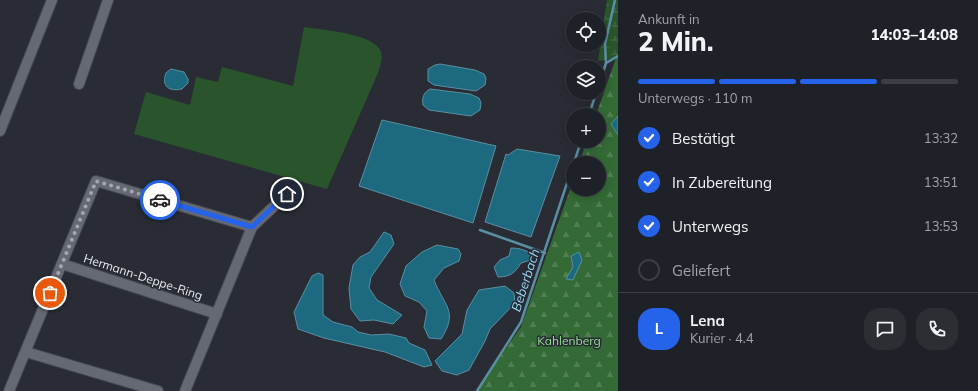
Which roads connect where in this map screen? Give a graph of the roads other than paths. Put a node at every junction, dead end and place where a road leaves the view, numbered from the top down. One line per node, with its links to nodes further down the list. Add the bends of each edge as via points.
1 (52, 0): 4 (street)
2 (108, 0): 3 (street)
3 (79, 84)
4 (0, 131)
5 (287, 194): 6 (street)
6 (252, 227): 7 (street, Hermann-Deppe-Ring, via 96,181); 8 (street)
7 (62, 264): 8 (street, Hermann-Deppe-Ring); 9 (street, Hermann-Deppe-Ring)
8 (217, 314): 12 (street)
9 (26, 352): 10 (street, Hermann-Deppe-Ring); 11 (street)
10 (10, 391)
11 (158, 391)
12 (185, 391)

